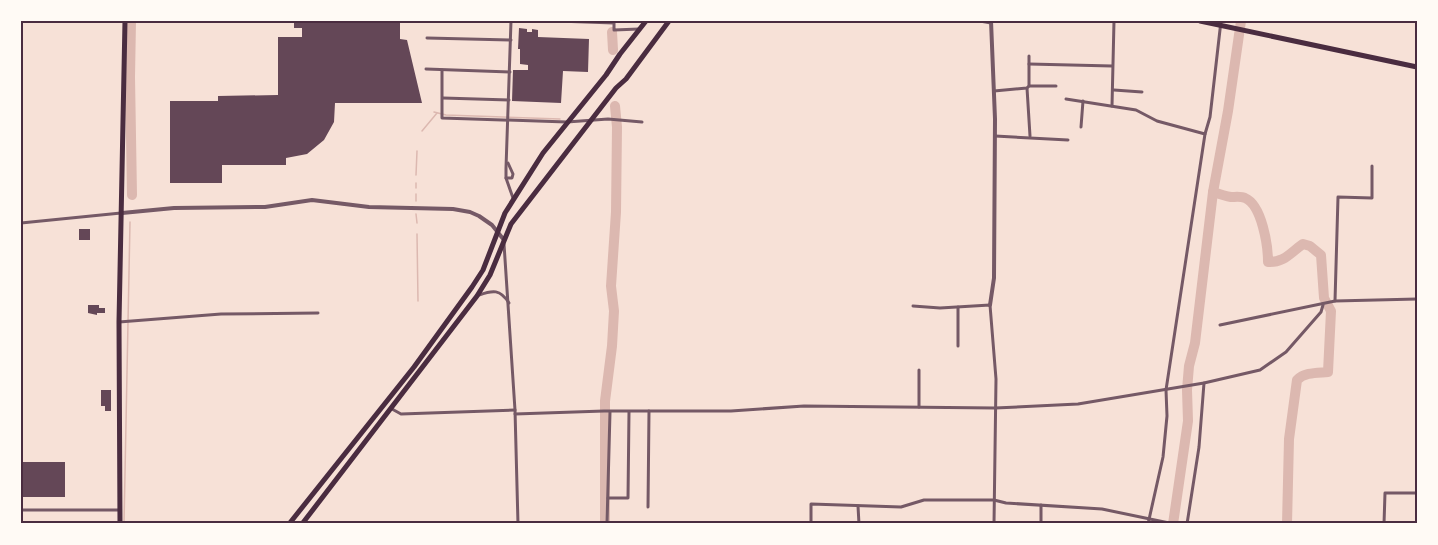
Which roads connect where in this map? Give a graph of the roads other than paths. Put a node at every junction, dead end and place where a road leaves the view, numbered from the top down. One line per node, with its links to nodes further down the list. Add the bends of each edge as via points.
1 (125, 21): 47 (main road)
2 (511, 21): 16 (street)
3 (557, 21): 10 (street)
4 (646, 21): 14 (main road)
5 (802, 21): 6 (street)
6 (810, 21)
7 (980, 21): 12 (street)
8 (1114, 21): 19 (street)
9 (1200, 21): 13 (main road)
10 (578, 22): 14 (street, via 614,23 614,30)
11 (667, 22): 34 (main road)
12 (991, 22): 27 (street)
13 (1221, 23): 20 (main road); 39 (street)
14 (640, 29): 36 (main road)
15 (427, 38): 16 (street)
16 (511, 40): 23 (street)
17 (1029, 56): 18 (street)
18 (1029, 64): 19 (street); 25 (street)
19 (1112, 66): 26 (street)
20 (1417, 67)
21 (426, 69): 22 (street)
22 (442, 70): 23 (street); 29 (street)
23 (510, 72): 31 (street)
24 (1056, 86): 25 (street)
25 (1028, 87): 27 (street); 41 (street)
26 (1114, 90): 28 (street); 33 (street)
27 (994, 92): 40 (street)
28 (1142, 92)
29 (443, 98): 31 (street); 35 (street, via 442,118)
30 (1066, 99): 32 (street)
31 (509, 100): 35 (street)
32 (1083, 101): 33 (street); 38 (street)
33 (1112, 105): 39 (street)
34 (592, 119): 36 (street); 37 (street); 50 (main road, via 525,203)
35 (508, 120): 36 (street); 43 (street)
36 (567, 122): 46 (main road)
37 (642, 122)
38 (1081, 128)
39 (1205, 134): 65 (street)
40 (994, 136): 41 (street); 55 (street, via 994,278)
41 (1030, 136): 42 (street)
42 (1068, 140)
43 (507, 158): 45 (street); 45 (street, via 513,174)
44 (1372, 166): 53 (street, via 1372,198 1338,197)
45 (507, 178): 46 (street)
46 (513, 200): 49 (main road)
47 (122, 213): 48 (street); 49 (street, via 324,201 369,207 462,210 479,216); 60 (main road)
48 (21, 224)
49 (497, 230): 50 (street); 83 (main road, via 483,270 472,287)
50 (504, 240): 51 (main road); 54 (street)
51 (477, 296): 54 (street, via 498,292); 68 (main road)
52 (1417, 299): 53 (street)
53 (1335, 301): 56 (street)
54 (510, 304): 70 (street)
55 (990, 305): 58 (street); 67 (street)
56 (1323, 305): 61 (street); 64 (street, via 1286,352 1273,362 1251,373)
57 (913, 306): 58 (street)
58 (958, 307): 62 (street)
59 (318, 313): 60 (street, via 222,314)
60 (122, 322): 80 (main road)
61 (1220, 325)
62 (958, 346)
63 (919, 370): 66 (street)
64 (1204, 383): 65 (street); 93 (street)
65 (1166, 390): 67 (street, via 1070,405); 81 (street, via 1163,457)
66 (919, 407): 67 (street); 69 (street)
67 (995, 408): 75 (street)
68 (392, 409): 70 (street, via 401,414); 84 (main road)
69 (649, 411): 72 (street); 78 (street)
70 (515, 412): 71 (street); 85 (street)
71 (607, 412): 72 (street); 74 (street)
72 (629, 412): 74 (street, via 628,498)
73 (1417, 493): 94 (street, via 1385,493)
74 (608, 498): 86 (street)
75 (994, 500): 76 (street); 77 (street, via 924,500 901,507); 89 (street)
76 (1041, 505): 81 (street, via 1102,509); 90 (street)
77 (858, 506): 87 (street, via 811,504); 88 (street)
78 (648, 507)
79 (21, 510): 80 (street)
80 (120, 510): 82 (main road)
81 (1150, 519): 91 (street); 92 (street)
82 (120, 524)
83 (289, 524)
84 (302, 524)
85 (518, 524)
86 (608, 524)
87 (811, 524)
88 (859, 524)
89 (994, 524)
90 (1041, 524)
91 (1148, 524)
92 (1174, 524)
93 (1187, 524)
94 (1384, 524)

